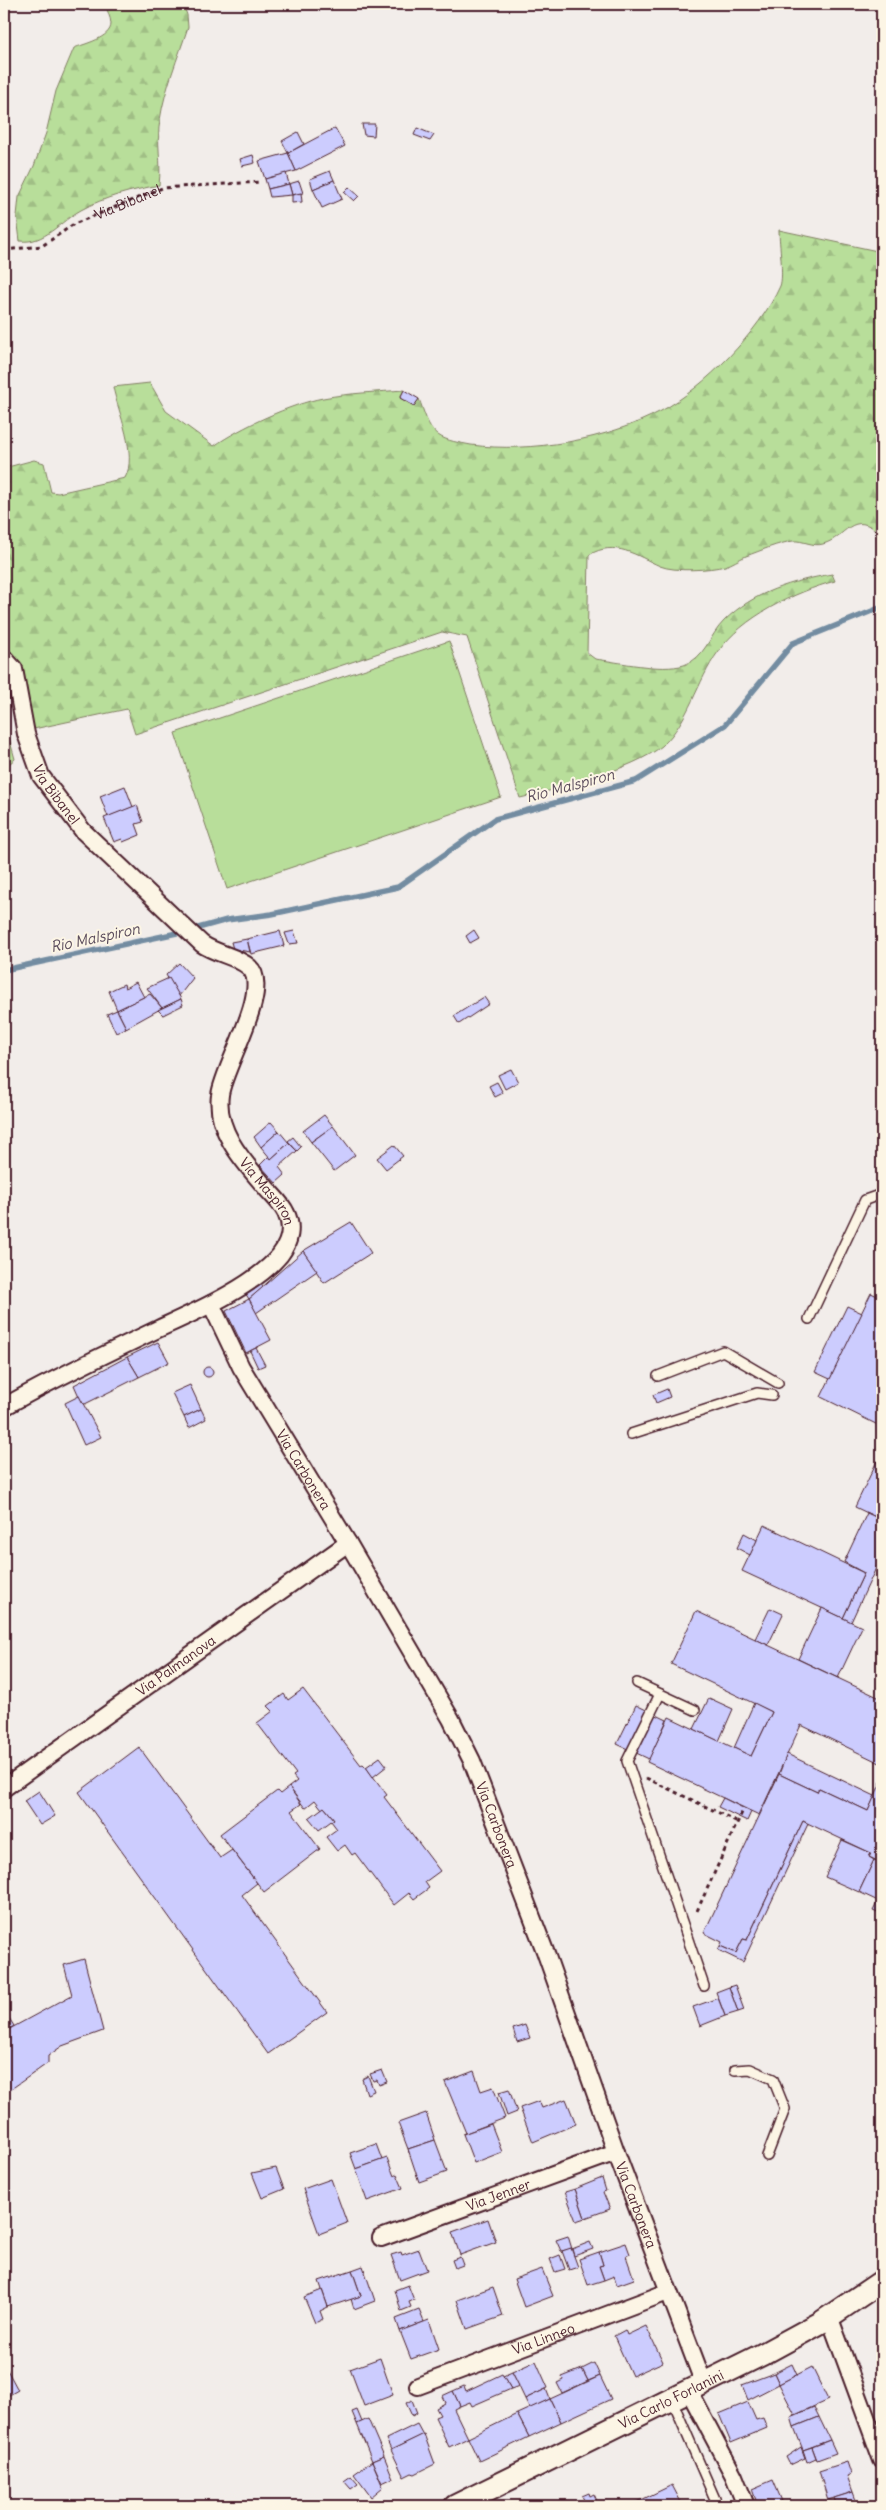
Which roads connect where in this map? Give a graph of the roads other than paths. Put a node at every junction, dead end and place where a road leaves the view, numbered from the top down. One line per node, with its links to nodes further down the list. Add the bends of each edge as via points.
1 (4, 658): 2 (street, Via Bibanel, via 14,669 26,734 41,776 83,831)
2 (158, 903): 4 (street, Via Maspiron, via 202,944 247,965 254,974 256,989 252,1007 224,1076 220,1115 224,1130 247,1165 285,1210 290,1232 288,1243 270,1266)
3 (882, 1194): 5 (lane, via 865,1200)
4 (210, 1304): 9 (street, Via Maspiron, via 63,1374); 11 (street, Via Carbonera, via 241,1367)
5 (809, 1319)
6 (658, 1376): 7 (lane, via 723,1351)
7 (778, 1383)
8 (772, 1395): 10 (lane, via 757,1392)
9 (4, 1407)
10 (631, 1434)
11 (348, 1543): 15 (street, Via Palmanova); 18 (street, Via Carbonera, via 451,1719 472,1761 545,1951)
12 (637, 1683): 13 (lane)
13 (660, 1694): 14 (lane); 16 (lane, via 627,1761)
14 (695, 1710)
15 (4, 1788)
16 (704, 1986)
17 (735, 2070): 19 (lane, via 750,2069 772,2079 785,2110)
18 (616, 2152): 20 (street, Via Jenner); 22 (street, Via Carbonera)
19 (767, 2156)
20 (381, 2238)
21 (882, 2282): 23 (street, Via Carlo Forlanini)
22 (668, 2292): 24 (street, Via Linneo); 25 (street, Via Carbonera)
23 (829, 2316): 25 (street, Via Carlo Forlanini); 26 (street)
24 (418, 2386)
25 (688, 2391): 27 (street, Via Carlo Forlanini); 28 (lane); 29 (street, Via Carbonera, via 734,2476)
26 (882, 2460)
27 (454, 2506)
28 (718, 2506)
29 (746, 2506)

